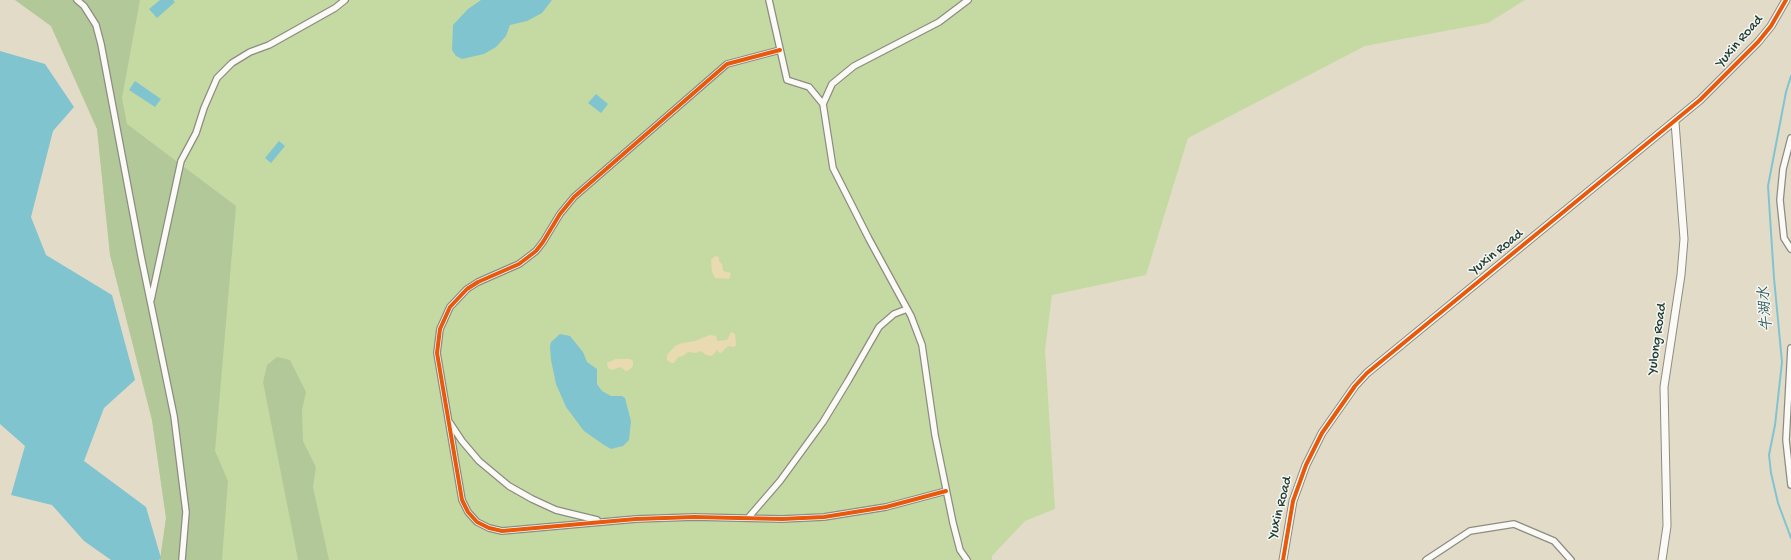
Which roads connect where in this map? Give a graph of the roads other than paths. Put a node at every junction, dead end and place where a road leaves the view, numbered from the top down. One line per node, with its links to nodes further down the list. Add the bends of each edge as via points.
1 (78, 0): 11 (street, via 96,25)
2 (345, 0): 11 (street, via 269,45 250,52 232,63 217,78 196,133 181,161)
3 (769, 0): 6 (street)
4 (968, 0): 7 (street, via 939,22 854,66 832,84)
5 (1786, 0): 8 (street, Yuxin Road, via 1758,42)
6 (780, 50): 7 (street, via 787,80 809,87); 14 (street, via 727,64 574,197 532,254 519,264 478,282 458,297 444,317 437,341 438,366)
7 (823, 104): 12 (street, via 833,168)
8 (1675, 122): 21 (street, Yuxin Road, via 1359,381 1322,433 1306,465 1293,502); 24 (street, Yulong Road, via 1684,239 1664,387 1667,526)
9 (1791, 138): 10 (street, via 1783,168 1780,200 1784,238)
10 (1791, 249)
11 (151, 302): 19 (street, via 181,461 186,512)
12 (907, 309): 16 (street, via 922,345); 17 (street, via 894,314 879,327 823,422 780,481)
13 (1791, 348): 15 (street, via 1786,440)
14 (448, 419): 18 (street, via 479,461 509,486 556,510); 18 (street, via 462,500 477,522 502,531)
15 (1791, 485)
16 (946, 491): 17 (street, via 886,508 844,514 782,519); 20 (street, via 960,550)
17 (748, 518): 18 (street)
18 (607, 521)
19 (182, 560)
20 (967, 560)
21 (1283, 560)
22 (1426, 560): 23 (street, via 1470,531 1514,524 1554,541)
23 (1571, 560)
24 (1662, 560)

